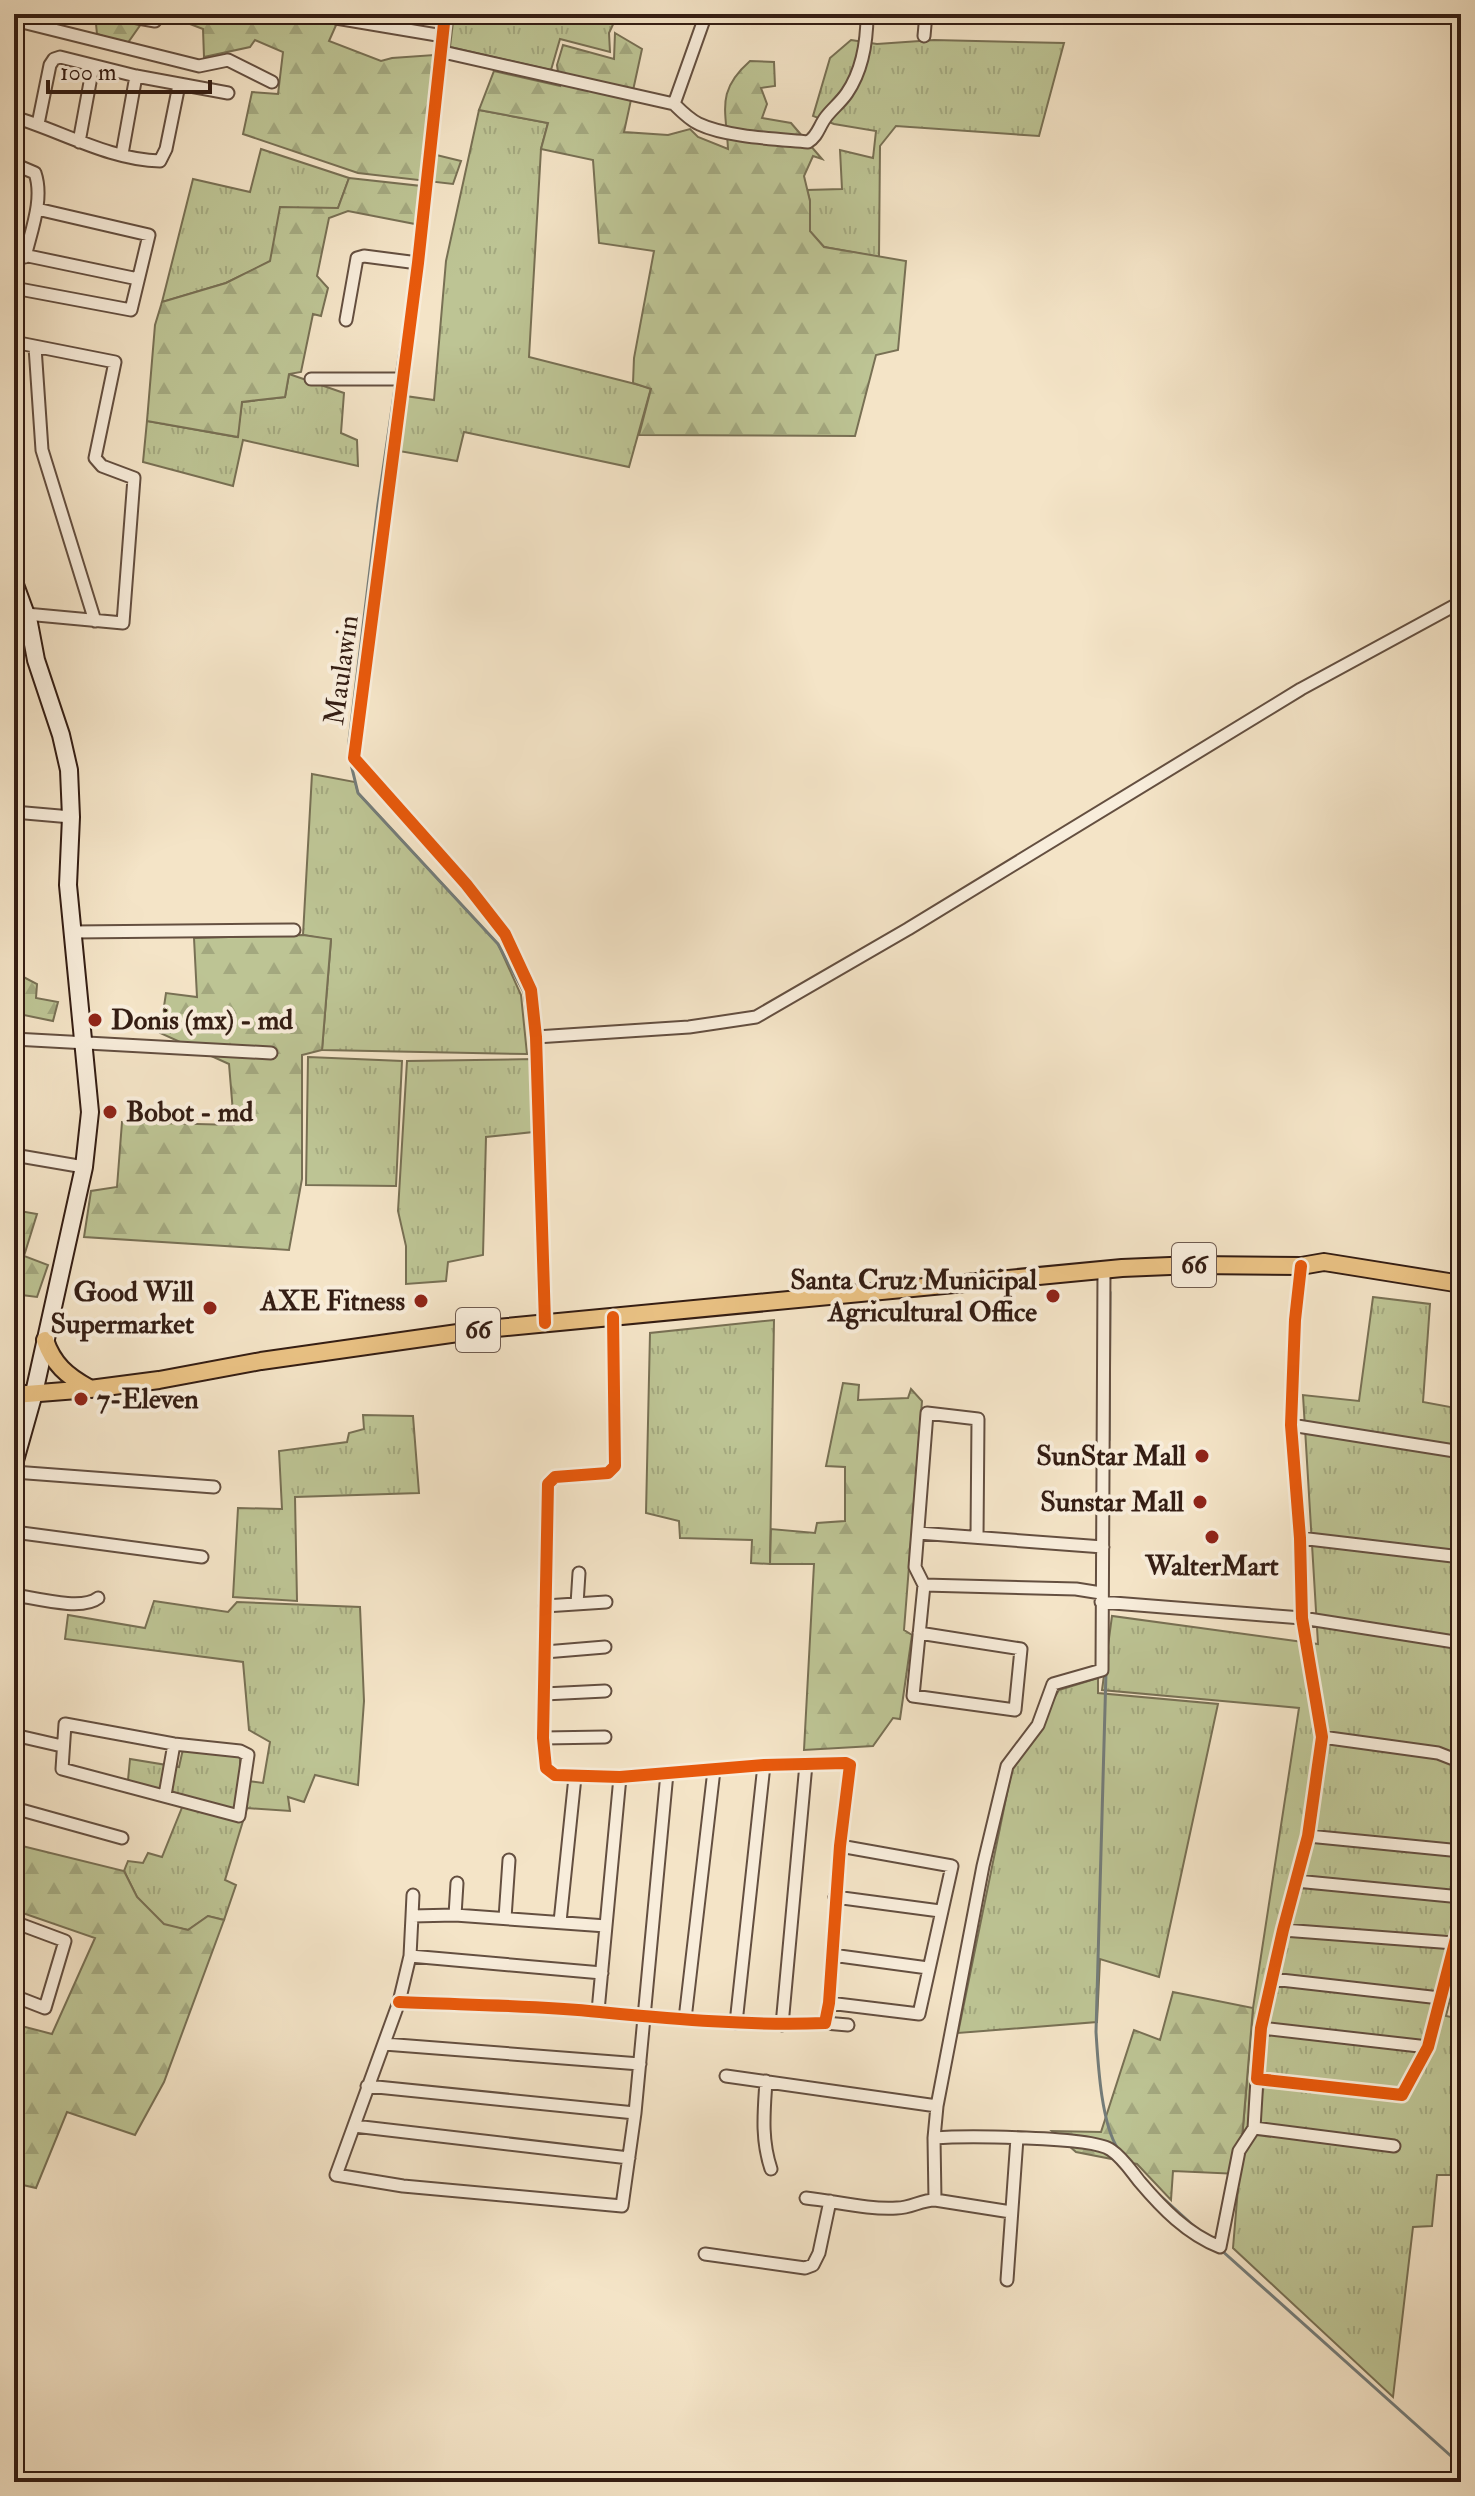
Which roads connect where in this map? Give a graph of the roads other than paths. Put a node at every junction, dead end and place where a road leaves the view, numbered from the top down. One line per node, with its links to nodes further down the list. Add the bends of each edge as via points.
1 (116, 14): 10 (street)
2 (445, 14): 11 (street, Maulawin)
3 (706, 14): 19 (street)
4 (867, 14): 19 (street, via 862,58 852,83 808,142 711,128)
5 (926, 14): 12 (street)
6 (1446, 14): 7 (street)
7 (1461, 16)
8 (336, 18): 11 (street)
9 (14, 20): 16 (street, via 199,66 228,60)
10 (155, 21)
11 (443, 36): 13 (street, Maulawin)
12 (924, 36)
13 (443, 52): 19 (street); 27 (street, Maulawin)
14 (93, 66): 15 (street); 21 (street, via 54,59); 22 (street)
15 (136, 76): 17 (street); 23 (street)
16 (272, 82)
17 (179, 85): 18 (street); 23 (street, via 160,161)
18 (228, 93)
19 (674, 104)
20 (14, 117): 21 (street)
21 (38, 124): 22 (street)
22 (79, 142): 23 (street)
23 (122, 154)
24 (14, 164): 25 (street, via 35,173)
25 (37, 209): 26 (street); 28 (street, via 149,235)
26 (20, 255): 28 (street)
27 (418, 263): 30 (street, via 357,258); 34 (street, Maulawin)
28 (138, 279): 29 (street, via 131,310)
29 (14, 288)
30 (346, 320)
31 (14, 342): 32 (street)
32 (35, 347): 38 (street, via 42,450); 38 (street, via 115,362 95,458 134,478 123,623)
33 (311, 379): 34 (street)
34 (402, 379): 43 (street, Maulawin, via 354,758 505,934 531,990)
35 (14, 582): 37 (main road)
36 (1461, 602): 43 (street, via 1301,689 756,1017)
37 (26, 614): 38 (street); 40 (main road, via 66,751)
38 (95, 621)
39 (14, 812): 40 (street)
40 (71, 817): 42 (main road, via 68,885)
41 (294, 930): 42 (street)
42 (73, 932): 45 (main road)
43 (536, 1037): 53 (street, Maulawin)
44 (14, 1039): 45 (street)
45 (84, 1044): 46 (street); 48 (main road, via 90,1112)
46 (271, 1053)
47 (14, 1155): 48 (street)
48 (84, 1167): 54 (main road)
49 (1301, 1266): 50 (main road, 66); 51 (main road, 66, via 1324,1262); 58 (street)
50 (1104, 1271): 52 (main road, 66); 66 (street)
51 (1461, 1284)
52 (613, 1317): 53 (main road, 66); 76 (street, via 615,1466 608,1473 555,1477 548,1484)
53 (545, 1323): 55 (main road, 66)
54 (45, 1340): 55 (main road, via 62,1370); 56 (main road)
55 (90, 1389): 56 (main road, 66)
56 (34, 1393): 57 (main road, 66); 60 (main road)
57 (14, 1395)
58 (1291, 1425): 59 (street); 65 (street)
59 (1461, 1452)
60 (15, 1460): 61 (street)
61 (214, 1487)
62 (14, 1532): 67 (street)
63 (918, 1533): 64 (street); 64 (street, via 927,1413 978,1419); 70 (street, via 915,1567)
64 (977, 1537): 66 (street)
65 (1300, 1538): 68 (street); 77 (street)
66 (1103, 1547): 73 (street)
67 (202, 1557)
68 (1461, 1557)
69 (579, 1573): 75 (street)
70 (924, 1585): 73 (street, via 1076,1589); 78 (street)
71 (14, 1595): 72 (street, via 73,1604)
72 (98, 1598)
73 (1101, 1598): 77 (street); 143 (street, via 1102,1670 1053,1684 1038,1725 1007,1766)
74 (606, 1602): 75 (street)
75 (577, 1604): 76 (street)
76 (545, 1606): 81 (street)
77 (1302, 1618): 79 (street); 86 (street)
78 (919, 1633): 78 (street, via 913,1696 1015,1710 1021,1649)
79 (1461, 1643)
80 (605, 1647): 81 (street)
81 (545, 1652): 83 (street)
82 (605, 1691): 83 (street)
83 (544, 1694): 87 (street)
84 (14, 1735): 89 (street)
85 (605, 1737): 87 (street)
86 (1322, 1737): 90 (street, via 1438,1753); 99 (street)
87 (543, 1738): 95 (street, via 549,1773)
88 (174, 1744): 89 (street, via 65,1724); 97 (street); 97 (street, via 248,1755 239,1816)
89 (62, 1746): 97 (street, via 62,1769)
90 (1461, 1762)
91 (806, 1764): 92 (street); 101 (street, via 850,1765); 133 (street)
92 (764, 1765): 93 (street); 131 (street)
93 (714, 1770): 94 (street); 130 (street)
94 (667, 1773): 96 (street); 129 (street)
95 (575, 1777): 96 (street); 115 (street)
96 (620, 1777): 116 (street)
97 (165, 1795)
98 (14, 1808): 100 (street)
99 (1308, 1836): 102 (street); 104 (street)
100 (122, 1838)
101 (840, 1846): 107 (street); 109 (street, via 952,1866)
102 (1461, 1851)
103 (509, 1860): 112 (street)
104 (1296, 1881): 108 (street); 117 (street)
105 (457, 1883): 110 (street)
106 (413, 1895): 111 (street)
107 (835, 1897): 109 (street); 119 (street)
108 (1461, 1897)
109 (940, 1911): 121 (street)
110 (455, 1915): 111 (street); 112 (street)
111 (412, 1916): 120 (street)
112 (505, 1918): 115 (street)
113 (1461, 1919): 118 (street)
114 (14, 1922): 124 (street, via 65,1941 45,2008)
115 (560, 1922): 116 (street)
116 (606, 1926): 122 (street)
117 (1283, 1930): 118 (street); 123 (street)
118 (1454, 1943): 125 (street)
119 (832, 1955): 121 (street); 127 (street)
120 (410, 1956): 122 (street); 126 (street)
121 (928, 1968): 127 (street, via 919,2014)
122 (602, 1973): 128 (street)
123 (1272, 1979): 125 (street); 135 (street)
124 (14, 1996)
125 (1440, 1998): 137 (street)
126 (399, 2002): 128 (street); 136 (street)
127 (829, 2003): 132 (street)
128 (598, 2011): 129 (street)
129 (643, 2017): 130 (street); 138 (street)
130 (685, 2019): 131 (street)
131 (736, 2023): 133 (street)
132 (825, 2023): 133 (street); 134 (street)
133 (782, 2025)
134 (848, 2025)
135 (1261, 2028): 137 (street); 140 (street)
136 (384, 2044): 138 (street); 142 (street)
137 (1428, 2047): 140 (street, via 1402,2095)
138 (640, 2064): 144 (street)
139 (726, 2076): 141 (street)
140 (1257, 2079): 146 (street)
141 (766, 2081): 143 (street); 151 (street, via 764,2148)
142 (367, 2086): 144 (street); 145 (street)
143 (937, 2106): 147 (street)
144 (635, 2113): 150 (street)
145 (354, 2126): 150 (street); 150 (street, via 336,2175 403,2186 622,2206)
146 (1254, 2128): 148 (street, via 1239,2151 1220,2247 1198,2239 1109,2148); 149 (street)
147 (934, 2138): 148 (street); 153 (street)
148 (1017, 2138): 155 (street)
149 (1394, 2146)
150 (629, 2158)
151 (771, 2169)
152 (806, 2198): 154 (street)
153 (935, 2200): 154 (street, via 895,2208); 155 (street)
154 (830, 2201): 156 (street, via 813,2265)
155 (1011, 2212): 157 (street)
156 (705, 2254)
157 (1007, 2280)

